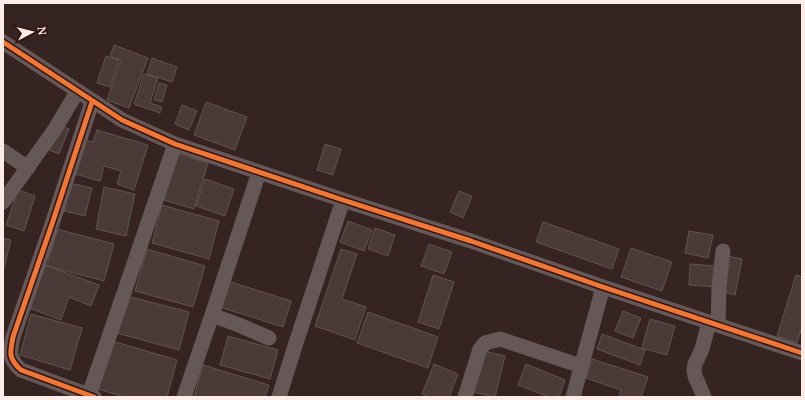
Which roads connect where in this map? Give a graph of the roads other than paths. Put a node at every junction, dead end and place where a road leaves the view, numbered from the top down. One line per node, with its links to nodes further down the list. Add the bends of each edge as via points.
1 (3, 42): 2 (street)
2 (78, 92): 3 (street); 6 (street)
3 (92, 102): 4 (street, via 122,120); 17 (street, via 13,337 10,353 13,363 21,370)
4 (175, 144): 7 (street); 17 (street)
5 (3, 151): 6 (street)
6 (28, 168): 9 (street)
7 (259, 172): 8 (street); 12 (street)
8 (343, 200): 11 (street); 19 (street)
9 (3, 202)
10 (722, 251): 13 (street)
11 (604, 287): 13 (street); 16 (street)
12 (212, 316): 14 (street); 18 (street)
13 (714, 323): 15 (street); 22 (street, via 694,370)
14 (269, 338)
15 (802, 353)
16 (581, 366): 20 (street, via 500,339 492,340 485,342 480,349); 21 (street)
17 (92, 396)
18 (184, 397)
19 (279, 397)
20 (465, 397)
21 (572, 397)
22 (704, 397)

